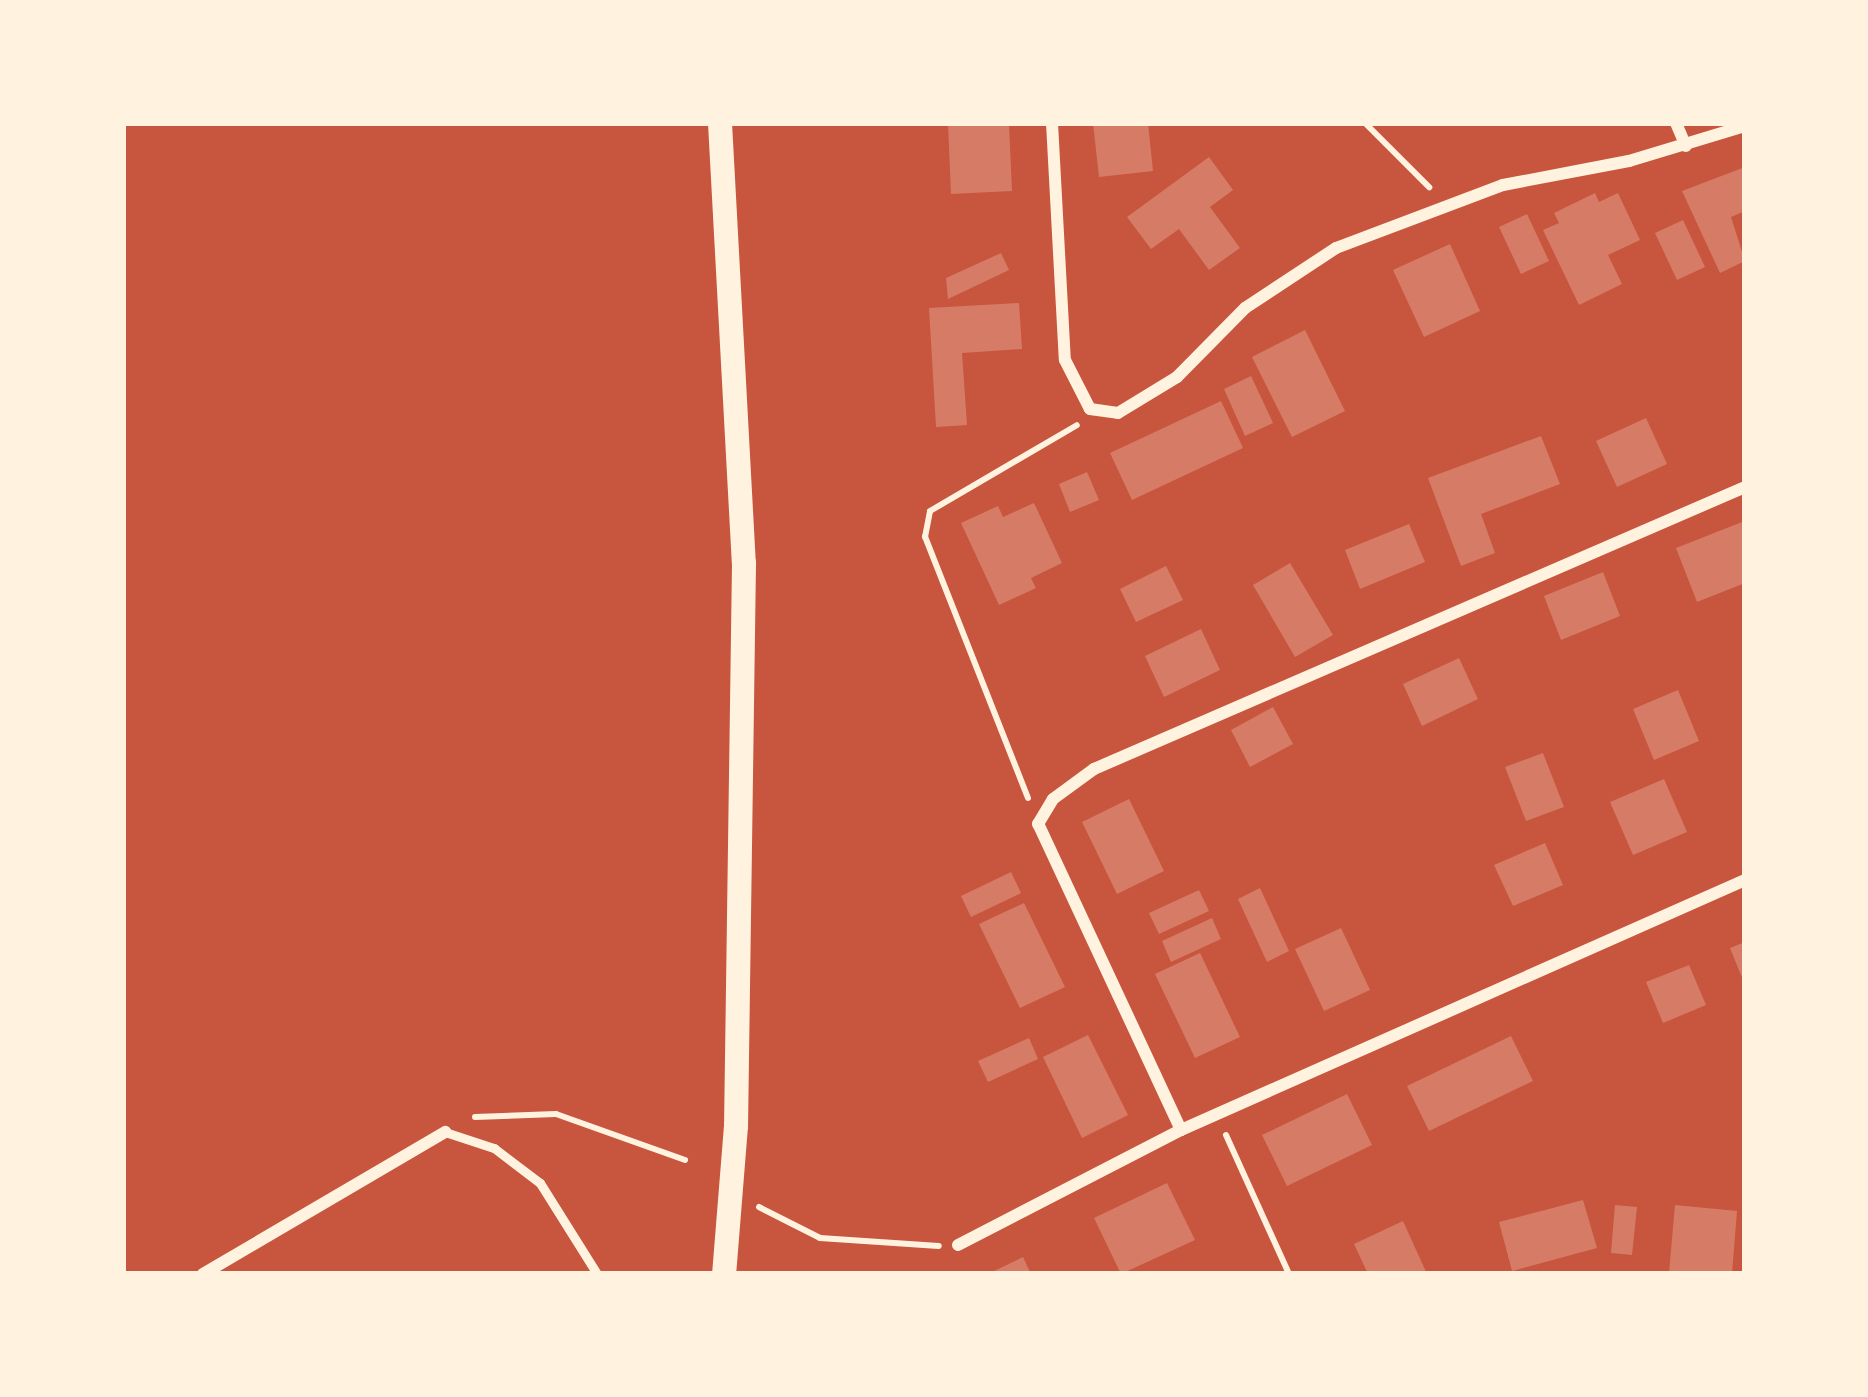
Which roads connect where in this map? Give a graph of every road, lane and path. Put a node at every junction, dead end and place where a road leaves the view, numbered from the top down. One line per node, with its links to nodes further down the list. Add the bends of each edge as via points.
1 (706, 123): 9 (main road)
2 (720, 123): 9 (main road)
3 (1052, 123): 10 (street, via 1066,360)
4 (1365, 123): 8 (path)
5 (1676, 123): 7 (street)
6 (1745, 126): 7 (street)
7 (1686, 146): 8 (street)
8 (1443, 203): 10 (street, via 1336,248 1245,308 1177,377 1118,412)
9 (724, 251): 22 (main road, via 744,563 736,1126)
10 (1090, 410): 12 (path, via 1070,435 930,511 925,537)
11 (1745, 487): 12 (street, via 1094,769 1053,799)
12 (1038, 824): 15 (street)
13 (1745, 880): 14 (street)
14 (1217, 1115): 15 (street); 23 (path)
15 (1181, 1130): 19 (street)
16 (445, 1132): 17 (path, via 513,1110 556,1114); 20 (street); 21 (lane, via 494,1148 540,1183)
17 (685, 1160)
18 (759, 1207): 19 (path, via 820,1238)
19 (958, 1245)
20 (203, 1274)
21 (597, 1274)
22 (724, 1274)
23 (1289, 1274)

